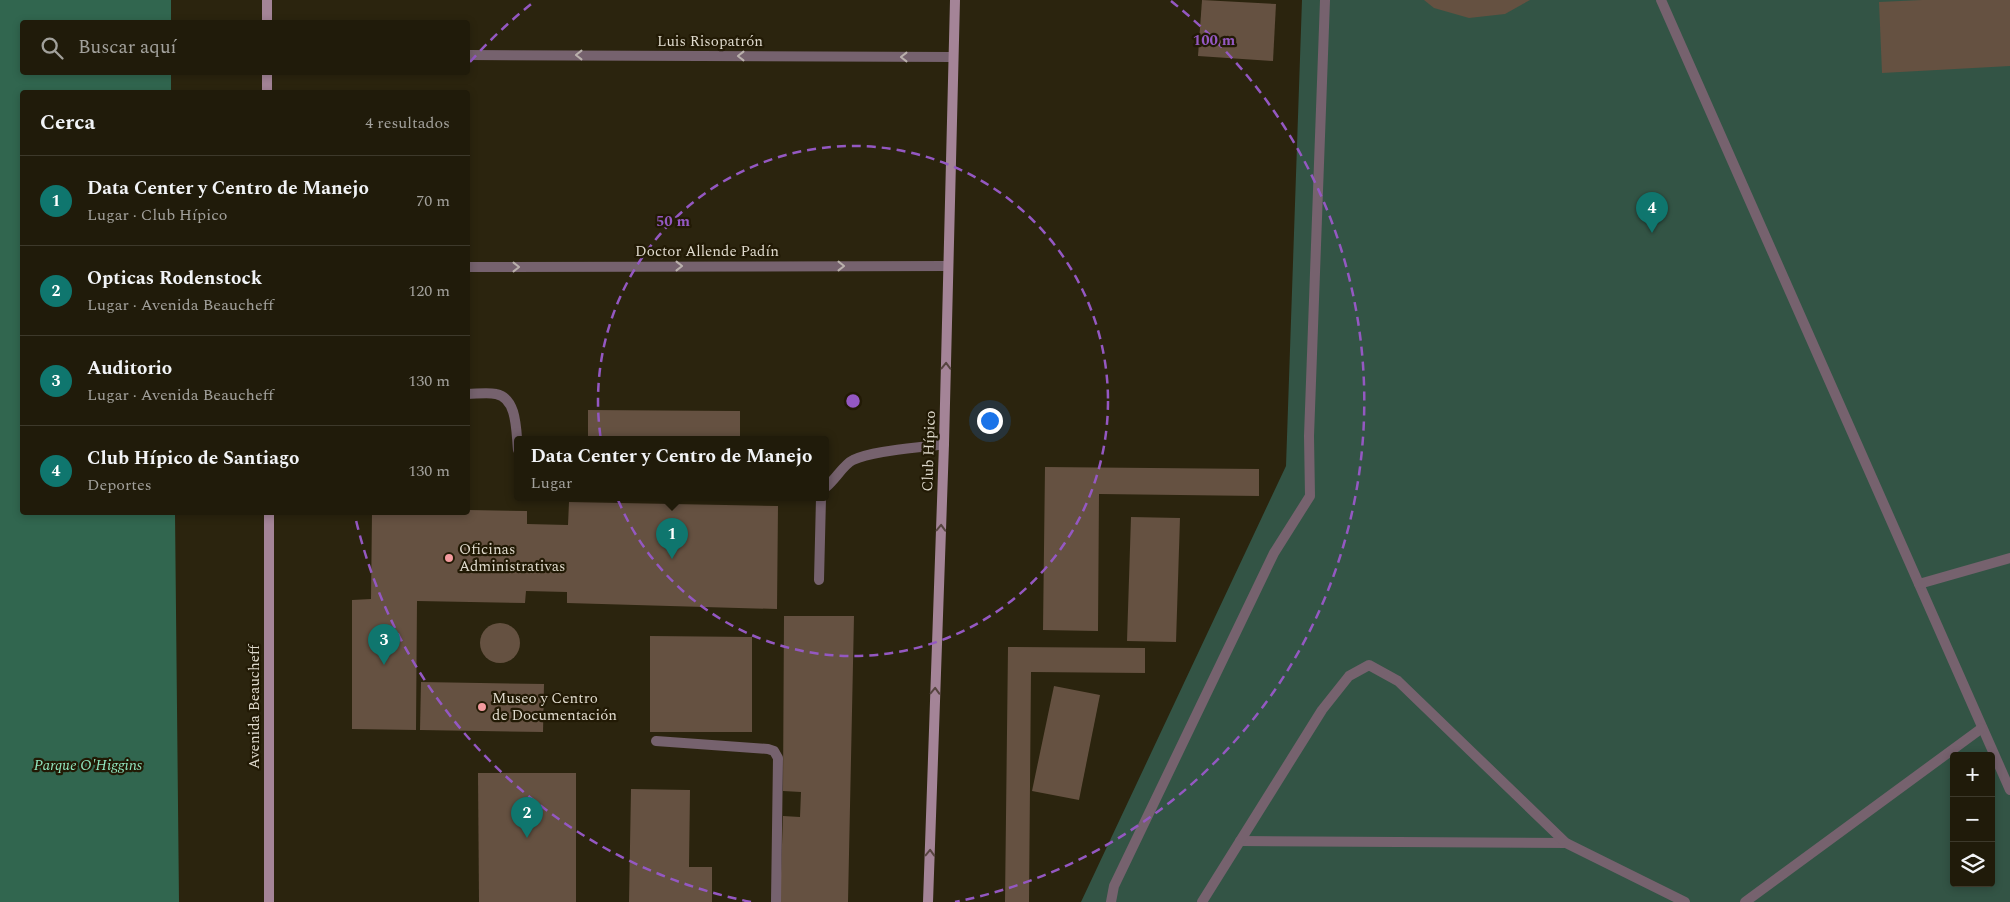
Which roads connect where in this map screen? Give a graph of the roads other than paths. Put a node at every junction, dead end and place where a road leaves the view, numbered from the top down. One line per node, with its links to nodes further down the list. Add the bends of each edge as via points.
1 (267, 0): 5 (main road)
2 (955, 0): 7 (main road, Club Hípico)
3 (1325, 0): 29 (street, via 1310,496 1274,553 1114,886)
4 (1661, 0): 20 (street)
5 (267, 20)
6 (470, 55): 7 (street, Luis Risopatrón, one-way to 6)
7 (953, 57): 10 (main road, Club Hípico)
8 (267, 75): 9 (main road)
9 (267, 90)
10 (947, 266): 11 (street, Doctor Allende Padín, one-way to 10); 14 (main road, Club Hípico, one-way to 10)
11 (470, 267)
12 (470, 394): 13 (street, via 498,394 509,403)
13 (516, 436)
14 (944, 444): 15 (street, via 874,453 851,460); 28 (main road, Club Hípico, one-way to 14)
15 (829, 485)
16 (821, 501): 19 (street)
17 (268, 515): 26 (main road, Avenida Beaucheff)
18 (2010, 558): 20 (street)
19 (819, 580)
20 (1919, 584): 21 (street)
21 (1982, 728): 23 (street); 32 (street)
22 (656, 741): 27 (street, via 774,751 778,758)
23 (2010, 790)
24 (1240, 841): 25 (street); 25 (street, via 1322,710 1349,676 1369,665 1398,681); 30 (street)
25 (1566, 843): 31 (street)
26 (269, 902)
27 (776, 902)
28 (928, 902)
29 (1111, 902)
30 (1202, 902)
31 (1685, 902)
32 (1745, 902)

